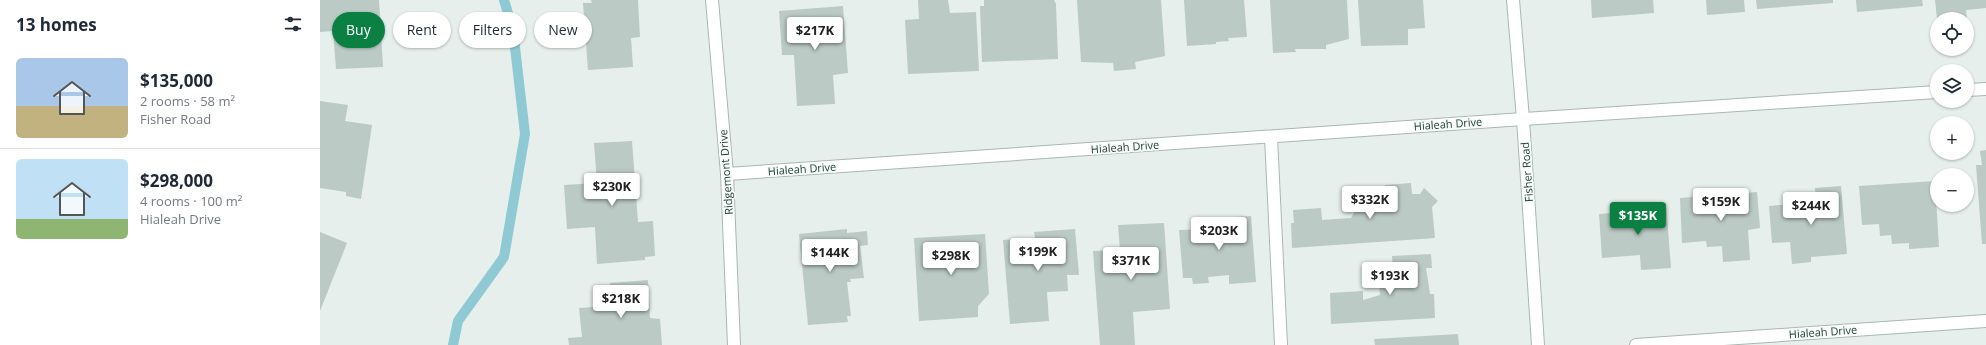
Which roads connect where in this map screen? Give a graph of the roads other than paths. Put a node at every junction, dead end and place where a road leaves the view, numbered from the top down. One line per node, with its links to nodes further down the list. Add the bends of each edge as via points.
1 (712, 0): 8 (street, Ridgemont Drive)
2 (1513, 0): 6 (street, Fisher Road)
3 (1986, 89): 4 (street)
4 (1974, 90)
5 (1930, 92): 6 (street, Hialeah Drive)
6 (1523, 119): 7 (street, Hialeah Drive); 12 (street, Fisher Road)
7 (1270, 137): 8 (street, Hialeah Drive); 11 (street)
8 (727, 174): 10 (street, Ridgemont Drive)
9 (1986, 321): 13 (street, Hialeah Drive)
10 (734, 345)
11 (1280, 345)
12 (1538, 345)
13 (1636, 345)

